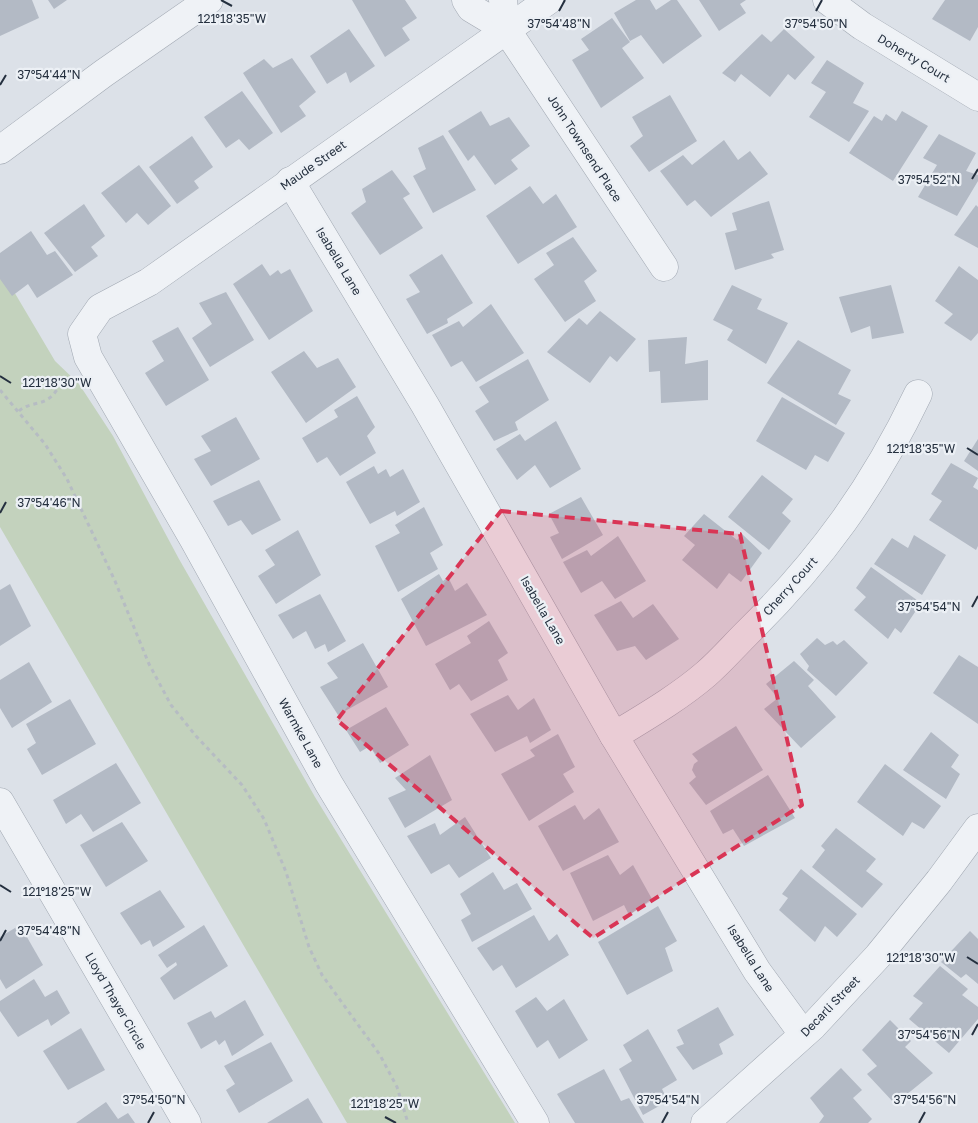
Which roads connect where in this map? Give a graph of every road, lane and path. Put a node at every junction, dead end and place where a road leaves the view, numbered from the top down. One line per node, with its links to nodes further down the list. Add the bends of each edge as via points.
1 (209, 0): 8 (street)
2 (466, 0): 6 (street, John Townsend Place, via 471,8)
3 (503, 0): 6 (street, John Townsend Place)
4 (549, 0): 6 (street, Maude Street)
5 (827, 0): 7 (street, Doherty Court, via 862,26)
6 (506, 29): 9 (street, Maude Street); 10 (street, John Townsend Place)
7 (978, 97)
8 (0, 150)
9 (290, 181): 11 (street, Maude Street, via 148,282 100,308); 15 (street, Isabella Lane, via 425,405)
10 (664, 267)
11 (85, 346): 14 (path, via 62,378 58,390 49,398 24,406); 21 (street, Warmke Lane, via 329,784)
12 (0, 390): 14 (path)
13 (918, 394): 15 (street, Cherry Court, via 874,477 841,527 799,579 706,674 663,706)
14 (19, 411): 20 (path, via 67,479 115,581 149,664 171,705 242,785 264,819 322,975 380,1055 397,1087)
15 (614, 736): 18 (street, Isabella Lane, via 757,971)
16 (0, 802): 19 (street, Lloyd Thayer Circle)
17 (978, 828): 18 (street, Decarli Street, via 939,882 878,956)
18 (803, 1034): 22 (street, Decarli Street)
19 (187, 1123)
20 (408, 1123)
21 (535, 1123)
22 (705, 1123)

